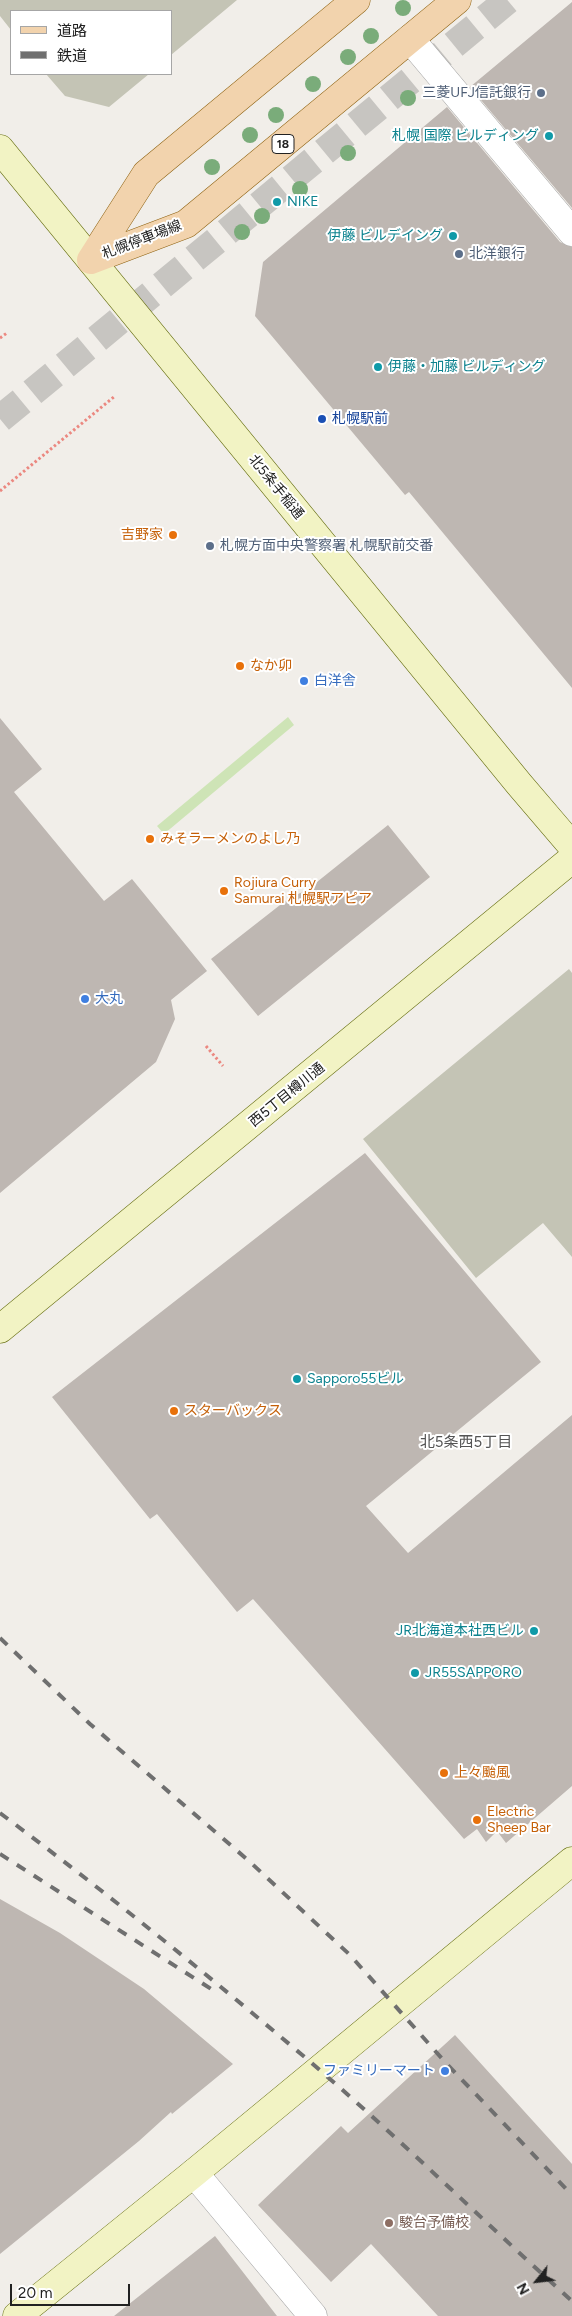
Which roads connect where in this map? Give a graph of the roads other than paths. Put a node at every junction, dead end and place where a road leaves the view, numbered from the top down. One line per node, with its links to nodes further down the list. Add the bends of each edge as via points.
1 (356, 0): 6 (main road, 札幌停車場線, via 146,174)
2 (457, 0): 3 (main road, 札幌停車場線 / 18)
3 (410, 39): 5 (street); 6 (main road, 札幌停車場線 / 18, via 186,224)
4 (0, 149): 6 (street, 北5条手稲通)
5 (572, 232)
6 (91, 260): 7 (street, 北5条手稲通)
7 (572, 846)
8 (572, 859): 9 (street, 西5丁目樽川通)
9 (0, 1329)
10 (572, 1861): 11 (street)
11 (194, 2173): 12 (street); 13 (street)
12 (17, 2316)
13 (313, 2316)

